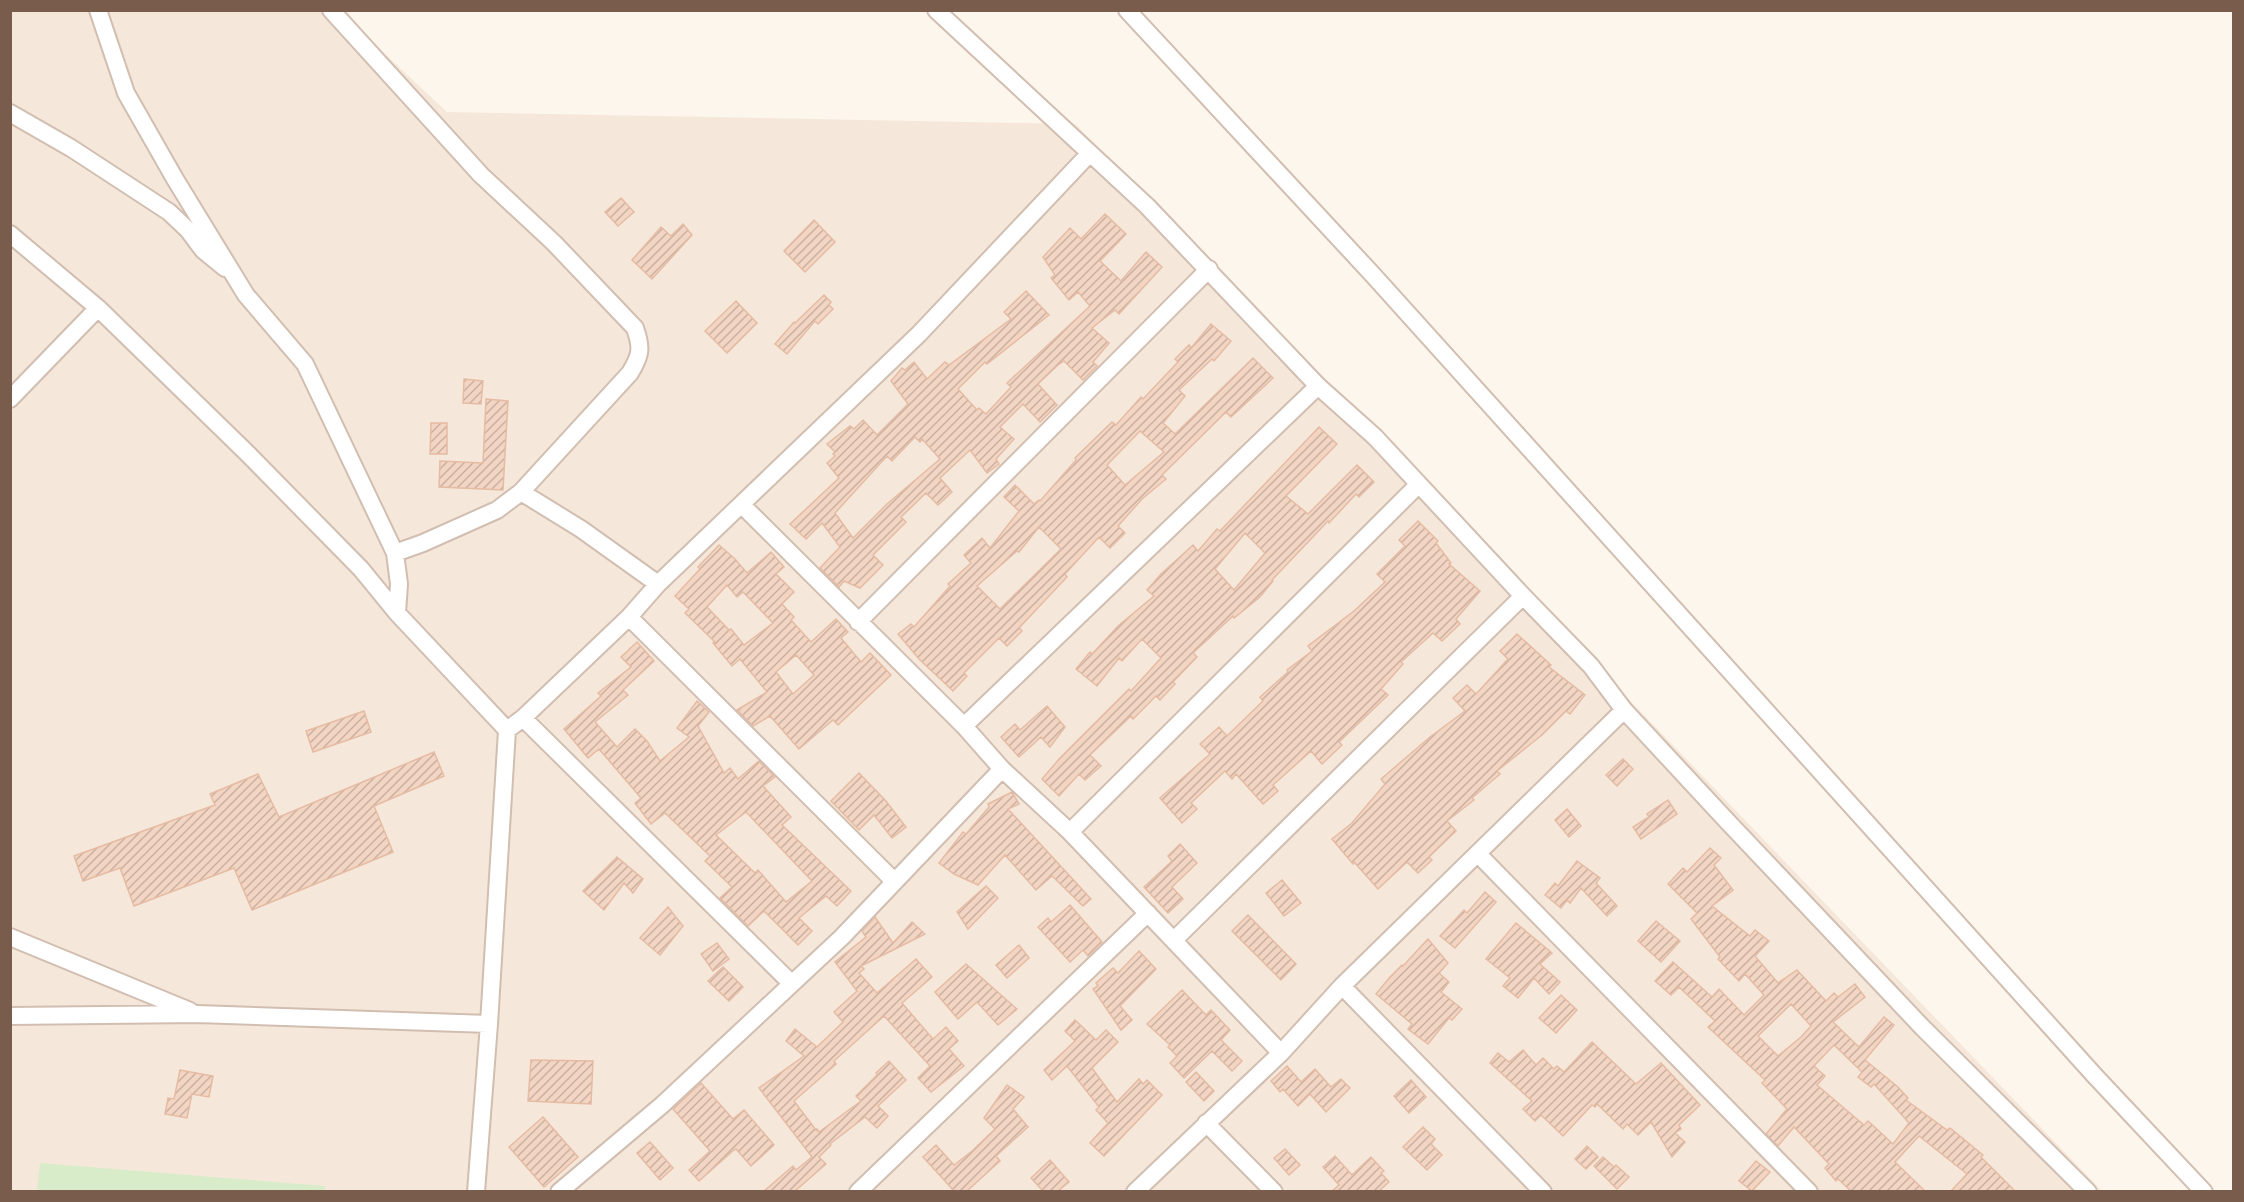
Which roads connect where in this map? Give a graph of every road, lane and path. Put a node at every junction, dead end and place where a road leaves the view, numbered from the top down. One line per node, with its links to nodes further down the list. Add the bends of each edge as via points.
1 (98, 10): 9 (street, via 126,93)
2 (331, 10): 14 (street, via 481,175 554,243 635,328 641,344 639,360 630,373)
3 (936, 10): 6 (street)
4 (1127, 10): 48 (street, via 1381,284 2087,1067)
5 (10, 113): 9 (street, via 168,212 203,250)
6 (1090, 153): 8 (street); 15 (street, via 919,334)
7 (10, 234): 10 (street)
8 (1209, 269): 11 (street); 21 (street)
9 (233, 274): 16 (street, via 305,364)
10 (98, 308): 12 (street); 19 (street, via 353,560)
11 (1318, 386): 13 (street, via 1375,437); 24 (street)
12 (10, 399)
13 (1418, 485): 18 (street); 27 (street)
14 (521, 492): 16 (street, via 497,510); 17 (street)
15 (742, 505): 17 (street); 21 (street)
16 (395, 554): 19 (street)
17 (658, 584): 20 (street)
18 (1523, 596): 22 (street, via 1591,666); 32 (street)
19 (397, 613): 25 (street)
20 (629, 617): 23 (street); 29 (street)
21 (858, 622): 24 (street)
22 (1624, 710): 28 (street); 47 (street, via 1923,1028)
23 (523, 718): 25 (street); 33 (street)
24 (964, 726): 26 (street)
25 (507, 730): 37 (street)
26 (1002, 769): 27 (street); 29 (street)
27 (1070, 831): 30 (street)
28 (1478, 855): 34 (street); 46 (street)
29 (894, 881): 33 (street, via 842,937)
30 (1148, 913): 32 (street); 42 (street)
31 (10, 937): 35 (street)
32 (1173, 940): 38 (street)
33 (791, 983): 41 (street, via 662,1105)
34 (1342, 986): 38 (street); 45 (street)
35 (196, 1014): 36 (street); 37 (street)
36 (10, 1016)
37 (489, 1024): 40 (street)
38 (1281, 1053): 39 (street)
39 (1206, 1123): 43 (street); 44 (street)
40 (476, 1191)
41 (559, 1191)
42 (858, 1191)
43 (1135, 1191)
44 (1274, 1191)
45 (1543, 1191)
46 (1809, 1191)
47 (2088, 1191)
48 (2204, 1191)

